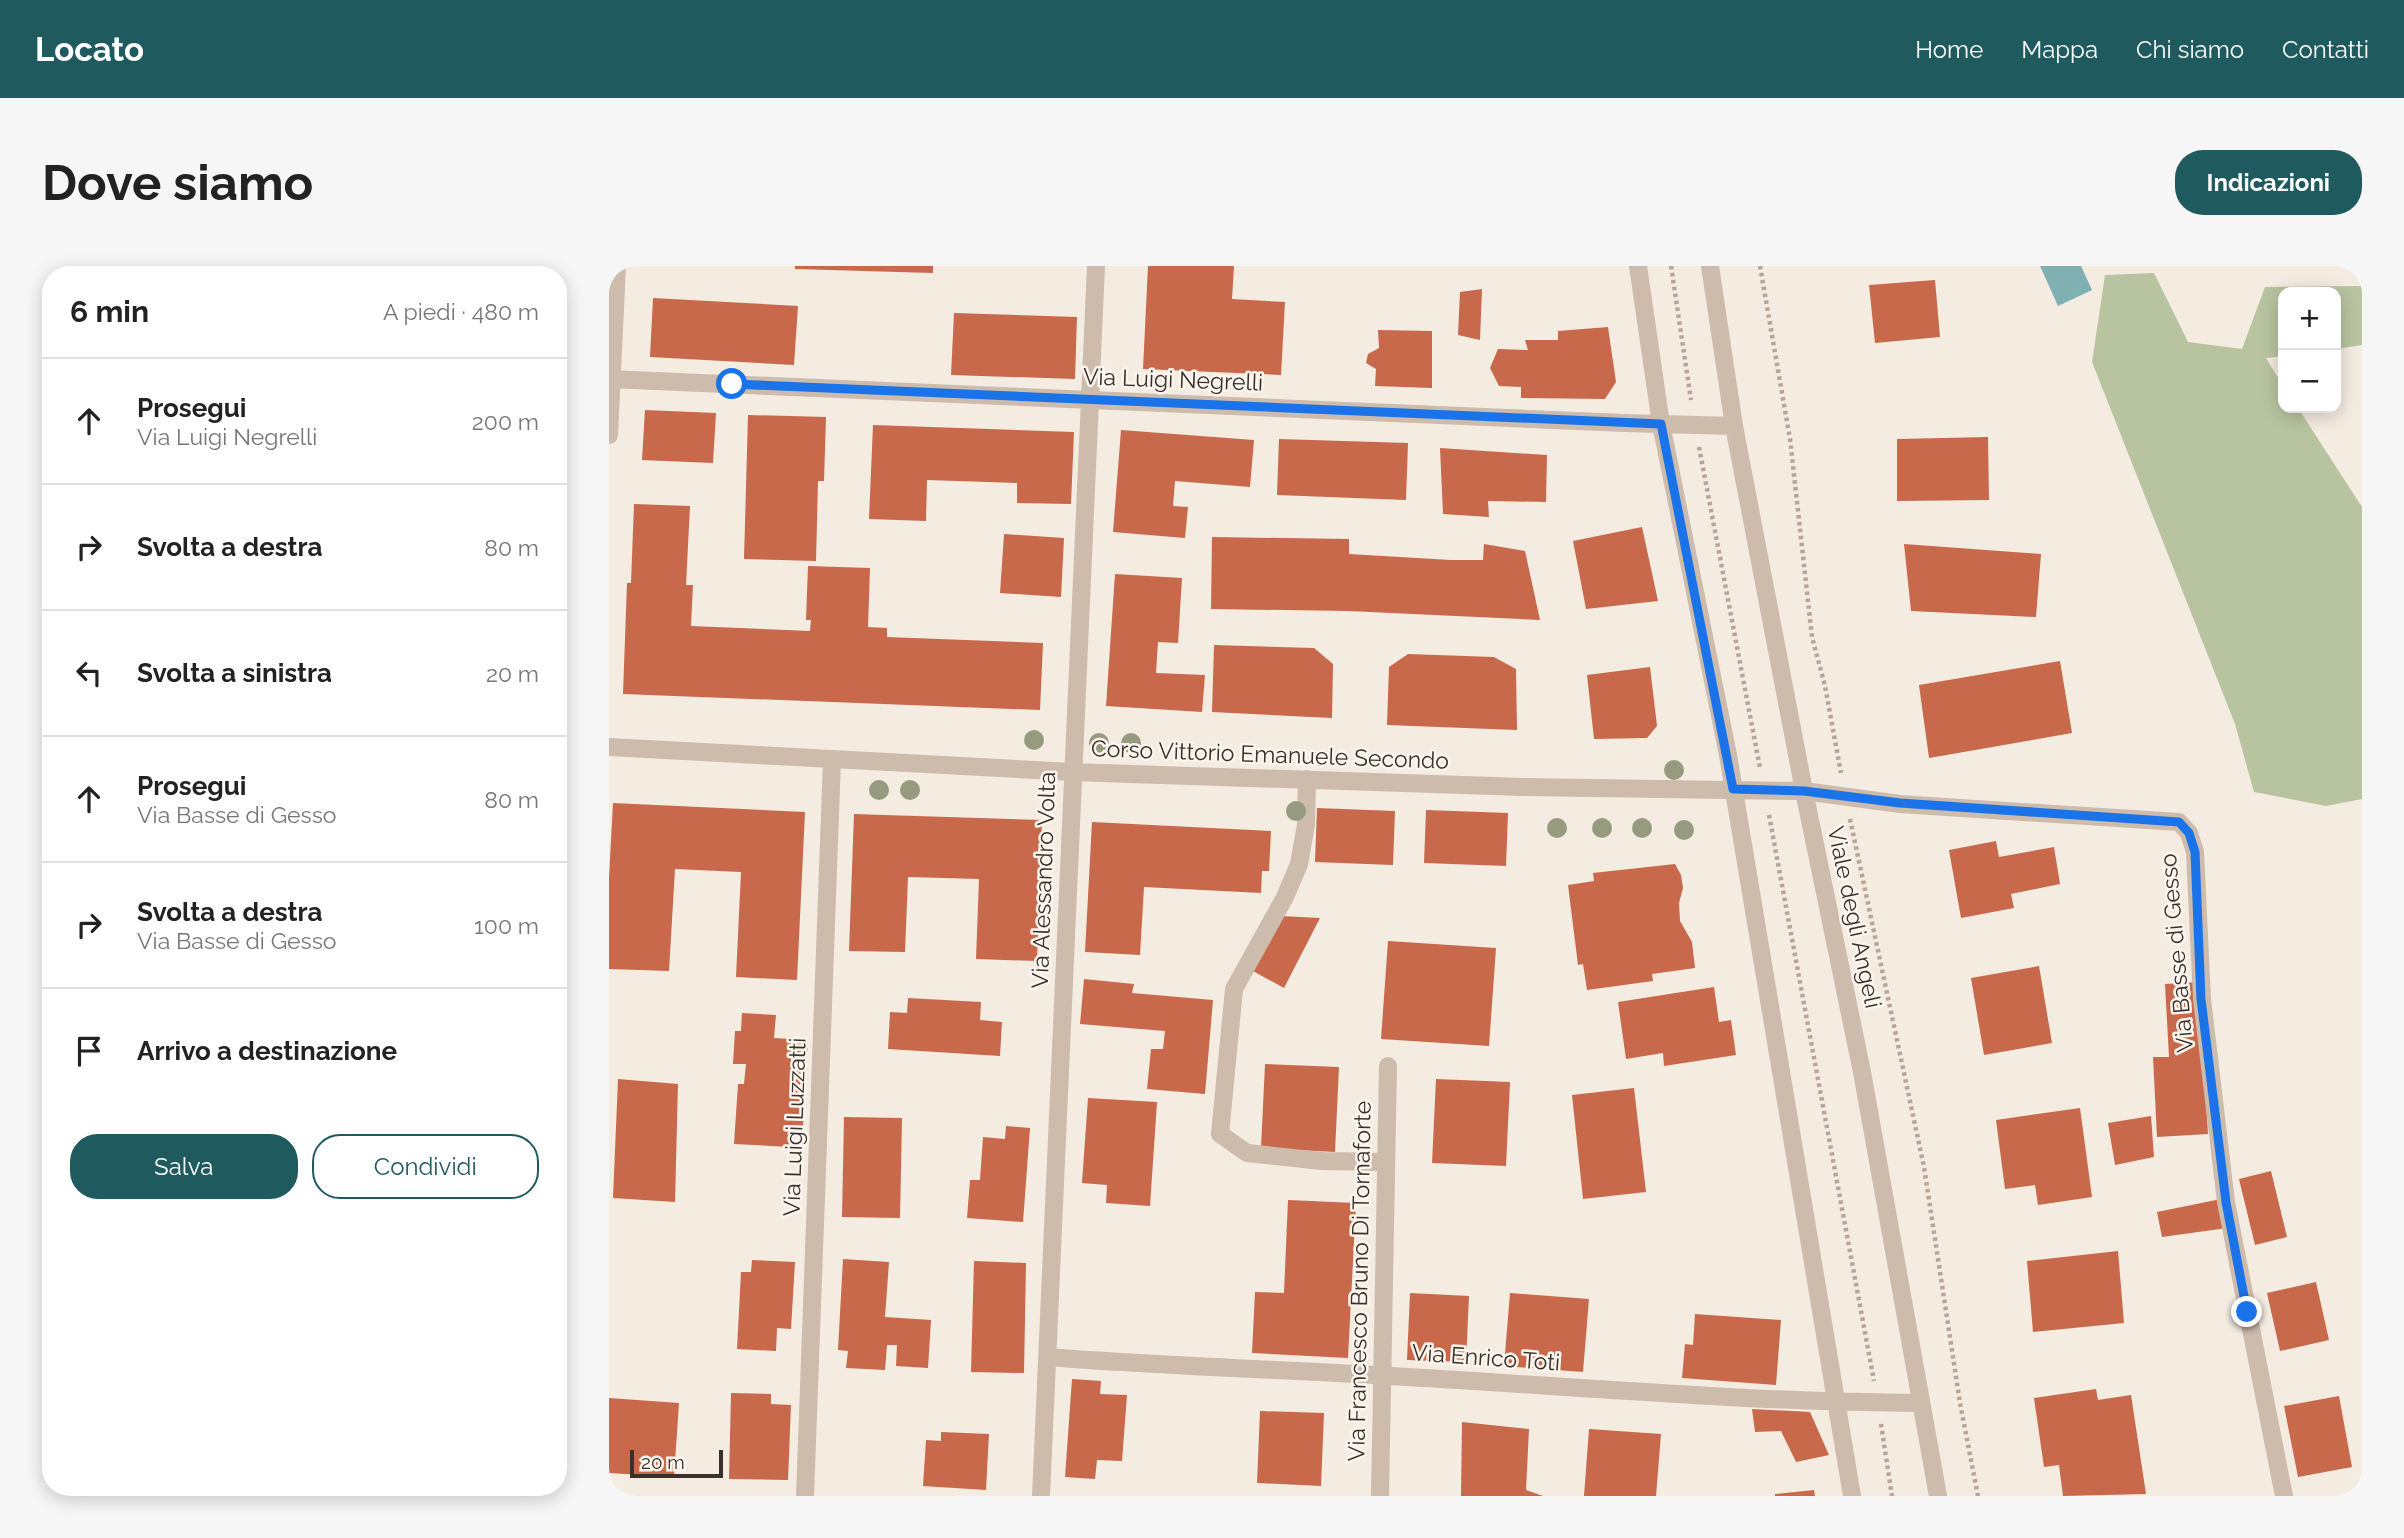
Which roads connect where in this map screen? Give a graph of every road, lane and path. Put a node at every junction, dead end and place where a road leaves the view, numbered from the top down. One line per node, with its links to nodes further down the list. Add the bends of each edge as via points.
1 (617, 266): 7 (street)
2 (1097, 266): 8 (street, Via Alessandro Volta)
3 (1638, 266): 9 (street)
4 (1671, 266): 10 (path)
5 (1710, 266): 11 (street, Viale degli Angeli)
6 (1760, 266): 20 (path, via 1790,439 1812,637)
7 (610, 379): 8 (street, Via Luigi Negrelli); 12 (street)
8 (1091, 400): 9 (street, Via Luigi Negrelli); 15 (street, Via Alessandro Volta)
9 (1661, 424): 10 (street, Via Luigi Negrelli); 17 (street)
10 (1695, 425): 11 (street, Via Luigi Negrelli); 18 (path)
11 (1734, 426): 19 (street, Viale degli Angeli)
12 (609, 435)
13 (609, 747): 14 (street, Corso Vittorio Emanuele Secondo)
14 (832, 760): 15 (street, Corso Vittorio Emanuele Secondo); 28 (street, Via Luigi Luzzatti)
15 (1072, 772): 16 (street, Corso Vittorio Emanuele Secondo); 23 (street, Via Alessandro Volta)
16 (1307, 779): 17 (street, Corso Vittorio Emanuele Secondo); 22 (street, via 1299,864 1234,989 1220,1134 1247,1153)
17 (1733, 789): 18 (street, Corso Vittorio Emanuele Secondo); 25 (street)
18 (1764, 790): 19 (street, Corso Vittorio Emanuele Secondo); 26 (path)
19 (1804, 791): 20 (street, Via Basse di Gesso); 27 (street, Viale degli Angeli, via 1862,1072)
20 (1845, 795): 34 (path, via 1924,1167); 35 (street, Via Basse di Gesso, via 1900,803 2179,822 2189,833 2195,852 2201,999 2226,1202)
21 (1388, 1066): 22 (street, Via Francesco Bruno Di Tornaforte)
22 (1386, 1162): 24 (street, Via Francesco Bruno Di Tornaforte)
23 (1049, 1357): 24 (street, Via Enrico Toti); 29 (street, Via Alessandro Volta)
24 (1382, 1375): 25 (street, Via Enrico Toti); 30 (street, Via Francesco Bruno Di Tornaforte)
25 (1836, 1402): 26 (street, Via Enrico Toti); 31 (street)
26 (1878, 1403): 27 (street, Via Enrico Toti); 32 (path)
27 (1921, 1403): 33 (street, Viale degli Angeli)
28 (805, 1496)
29 (1041, 1496)
30 (1380, 1496)
31 (1852, 1496)
32 (1892, 1496)
33 (1938, 1496)
34 (1977, 1496)
35 (2284, 1496)

